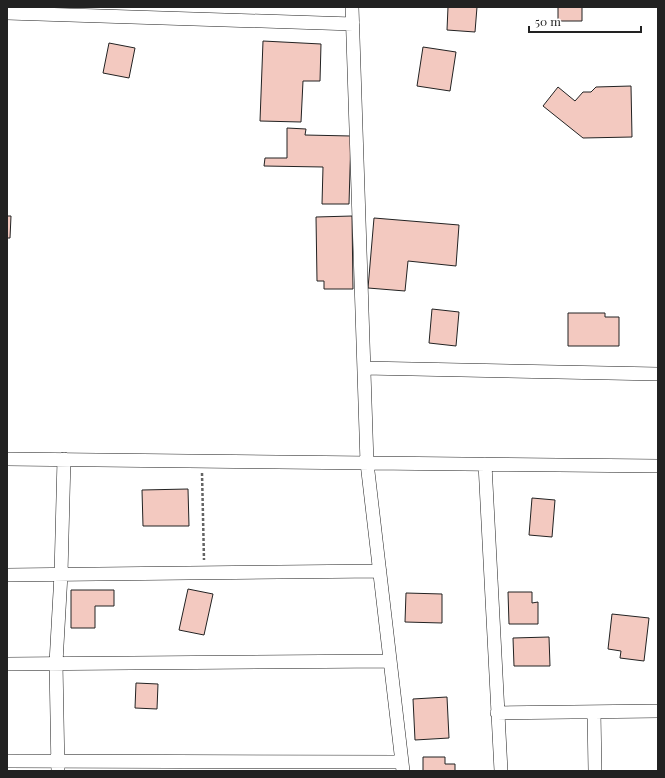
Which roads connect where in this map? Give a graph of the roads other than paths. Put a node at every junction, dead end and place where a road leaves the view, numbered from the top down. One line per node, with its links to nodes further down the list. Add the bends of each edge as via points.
1 (352, 7): 4 (street)
2 (135, 12): 3 (street); 4 (street)
3 (7, 13)
4 (353, 24): 5 (street)
5 (364, 368): 6 (street); 9 (street)
6 (658, 374)
7 (7, 459): 8 (street)
8 (64, 459): 9 (street); 13 (street)
9 (367, 463): 10 (street); 12 (street)
10 (485, 464): 11 (street); 20 (street)
11 (658, 466)
12 (380, 571): 13 (street); 15 (street)
13 (61, 574): 14 (street); 16 (street)
14 (7, 575)
15 (390, 661): 16 (street); 23 (street)
16 (56, 663): 17 (street); 22 (street)
17 (7, 664)
18 (658, 711): 19 (street)
19 (594, 712): 20 (street); 25 (street)
20 (497, 713): 24 (street)
21 (7, 761): 22 (street)
22 (58, 766): 23 (street)
23 (402, 767)
24 (501, 771)
25 (595, 771)

